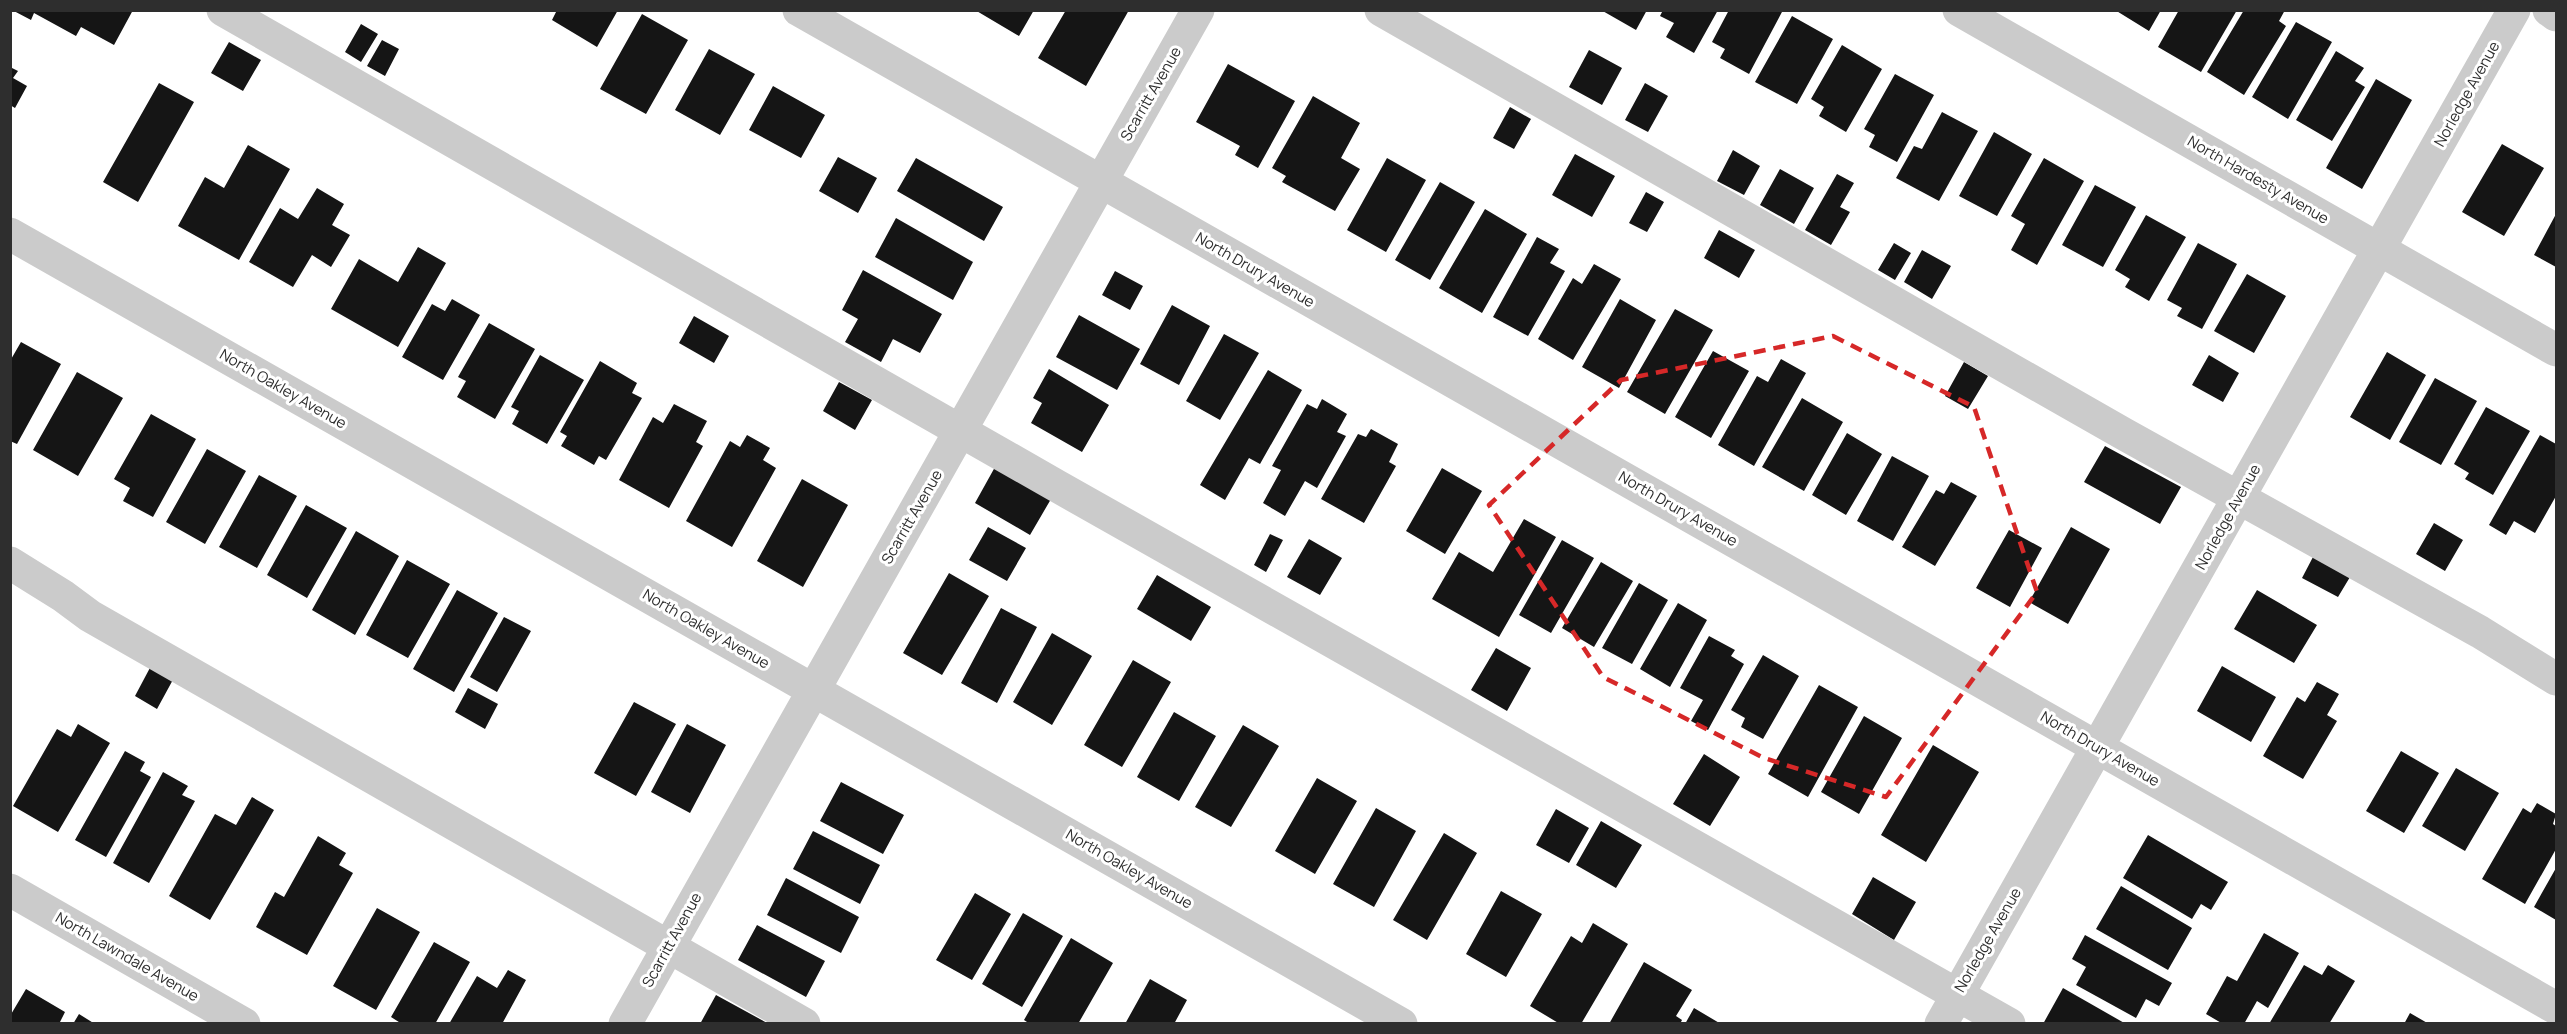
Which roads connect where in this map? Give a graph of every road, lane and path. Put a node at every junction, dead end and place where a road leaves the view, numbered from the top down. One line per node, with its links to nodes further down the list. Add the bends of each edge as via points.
1 (223, 10): 13 (street)
2 (799, 10): 9 (street, North Drury Avenue)
3 (1198, 10): 9 (street, Scarritt Avenue)
4 (1381, 10): 14 (street)
5 (2514, 10): 11 (street, Norledge Avenue)
6 (2549, 10): 8 (street)
7 (1972, 13): 11 (street, North Hardesty Avenue)
8 (2556, 15)
9 (1101, 182): 13 (street, Scarritt Avenue); 18 (street, North Drury Avenue)
10 (10, 234): 17 (street, North Oakley Avenue)
11 (2379, 248): 12 (street, North Hardesty Avenue); 14 (street, Norledge Avenue)
12 (2556, 350)
13 (961, 430): 17 (street, Scarritt Avenue); 21 (street)
14 (2239, 498): 16 (street, via 2480,632); 18 (street, Norledge Avenue)
15 (10, 564): 20 (street, via 90,616)
16 (2556, 679)
17 (813, 690): 20 (street, Scarritt Avenue); 26 (street, North Oakley Avenue)
18 (2097, 747): 21 (street, Norledge Avenue); 22 (street, North Drury Avenue)
19 (10, 890): 23 (street, North Lawndale Avenue)
20 (669, 946): 24 (street, Scarritt Avenue); 25 (street)
21 (1957, 994): 27 (street, Norledge Avenue); 28 (street)
22 (2556, 1008)
23 (244, 1023)
24 (625, 1023)
25 (804, 1023)
26 (1401, 1023)
27 (1941, 1023)
28 (2009, 1023)

